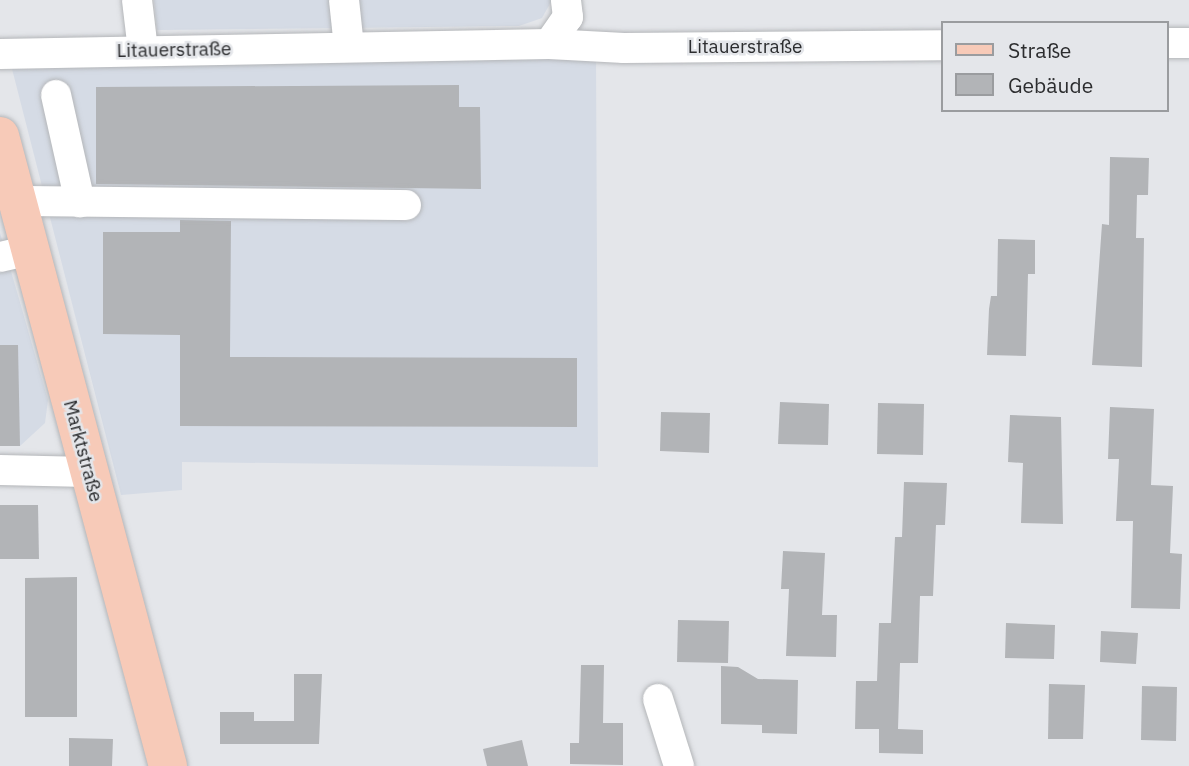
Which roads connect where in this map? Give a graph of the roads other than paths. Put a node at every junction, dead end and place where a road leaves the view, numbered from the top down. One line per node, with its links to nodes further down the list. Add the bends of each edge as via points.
1 (137, 0): 9 (street)
2 (344, 0): 8 (street)
3 (566, 0): 6 (street, via 568,17)
4 (1168, 43): 5 (street)
5 (1189, 43)
6 (549, 44): 7 (street, Litauerstraße, via 624,48); 8 (street, Litauerstraße)
7 (940, 46)
8 (349, 47): 9 (street, Litauerstraße)
9 (143, 50): 10 (street, Litauerstraße)
10 (0, 54)
11 (56, 95): 14 (street)
12 (2, 153): 13 (main road, Marktstraße)
13 (17, 201): 14 (street); 16 (main road, Marktstraße)
14 (80, 202): 15 (street)
15 (406, 205)
16 (15, 254): 18 (main road, Marktstraße)
17 (0, 470): 18 (street)
18 (88, 472): 20 (main road, Marktstraße)
19 (658, 699): 21 (street)
20 (168, 766)
21 (679, 766)

